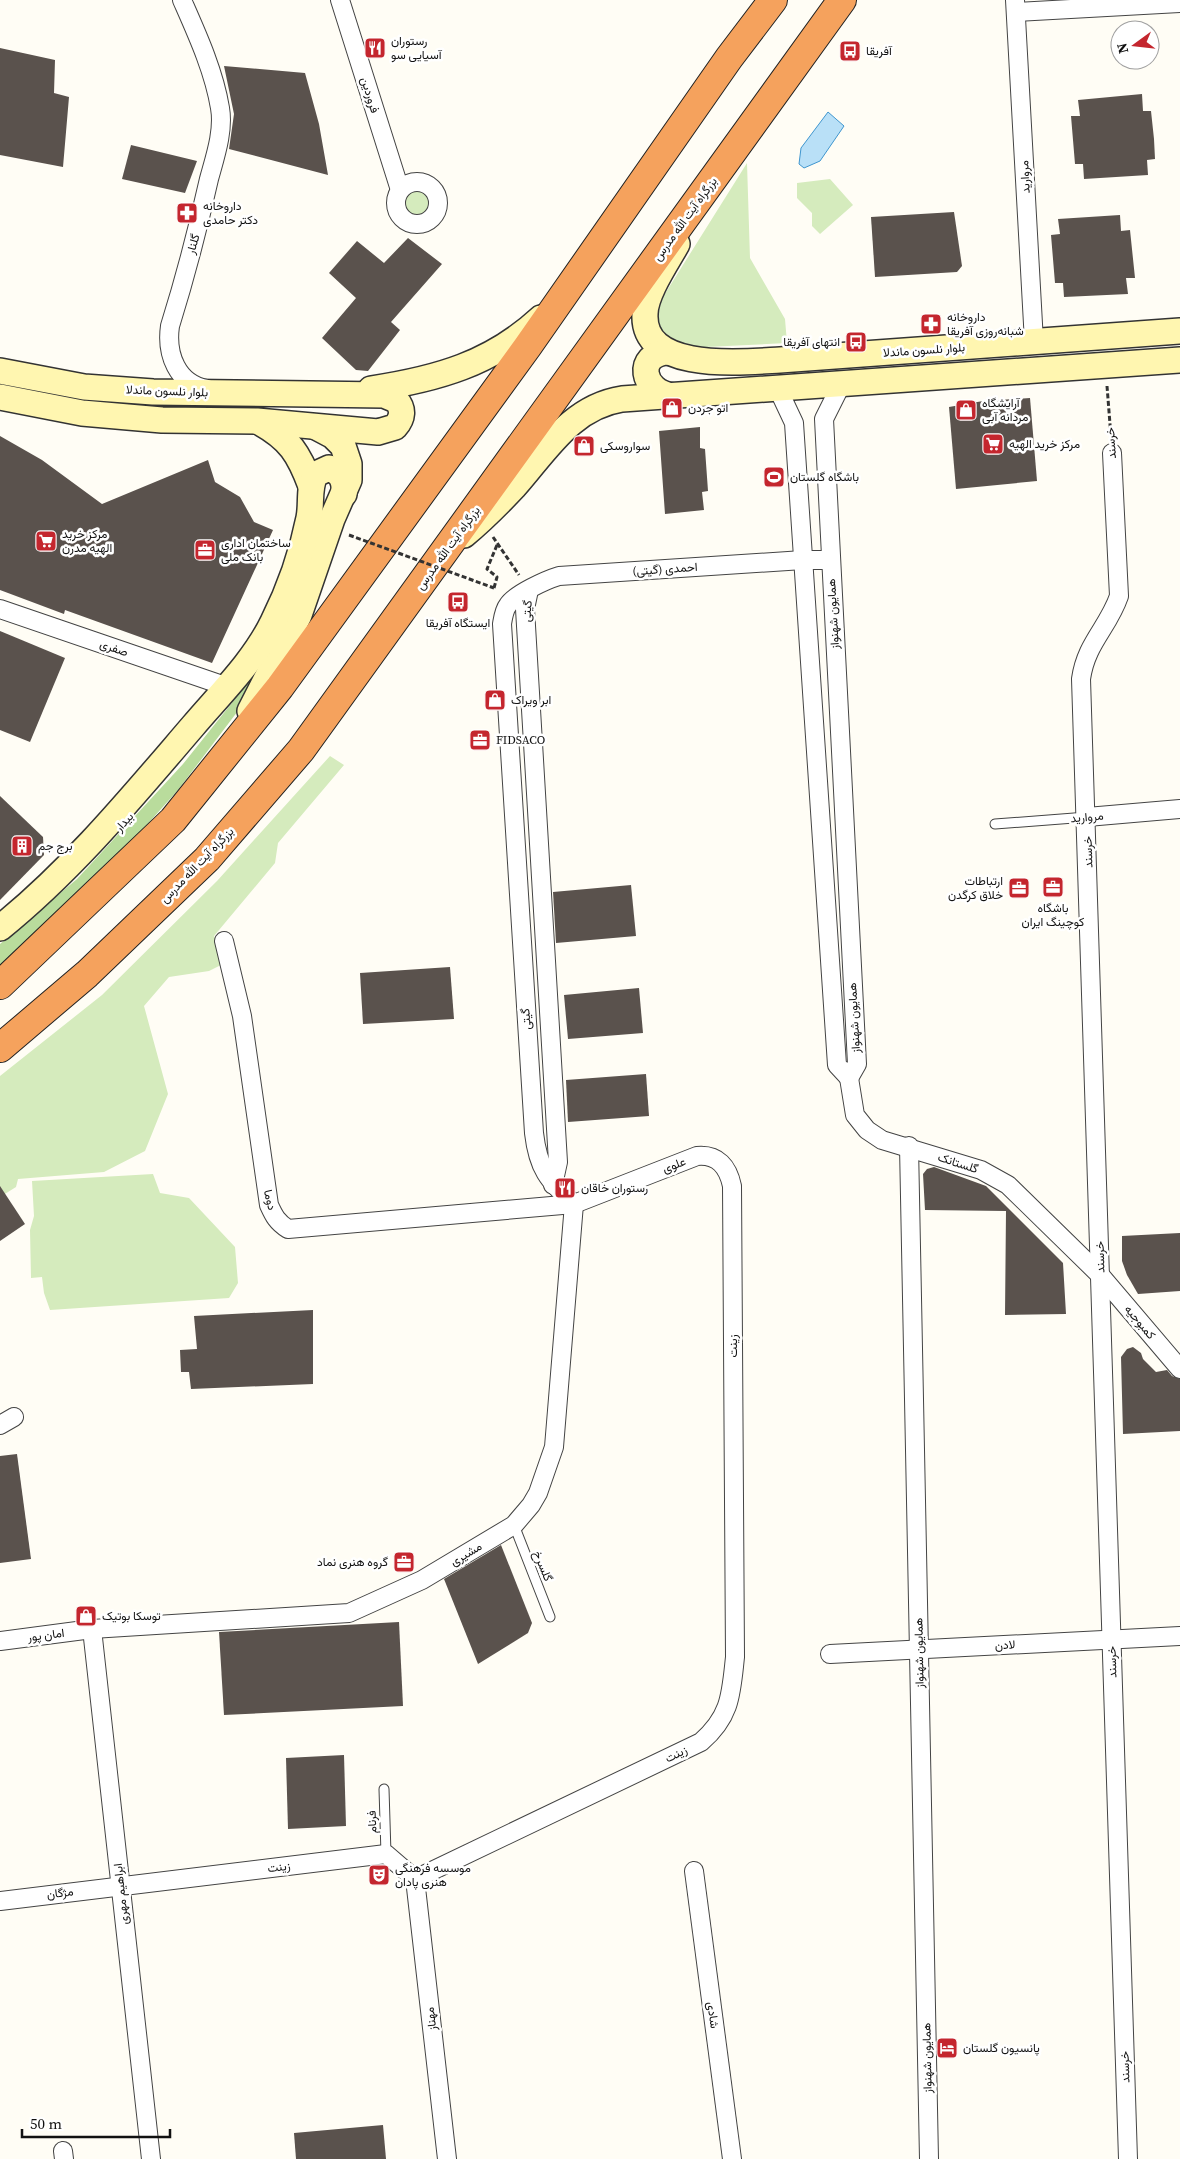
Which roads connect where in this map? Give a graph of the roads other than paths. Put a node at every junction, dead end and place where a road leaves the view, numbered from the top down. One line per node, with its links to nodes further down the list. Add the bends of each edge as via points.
1 (182, 0): 17 (street, گلنار, via 200,41 216,94 220,122 210,178 170,326 169,342 183,379 200,388)
2 (340, 0): 7 (street, فروردین)
3 (773, 0): 9 (highway)
4 (842, 0): 8 (highway, بزرگراه آیت الله مدرس)
5 (1180, 3): 6 (street)
6 (1016, 6): 11 (street, مروارید)
7 (400, 190)
8 (703, 193): 12 (main road, via 648,300 645,314 647,329 653,341); 26 (highway, بزرگراه آیت الله مدرس)
9 (562, 297): 18 (main road, via 521,336 472,364 425,379); 32 (highway, via 280,687)
10 (1180, 331): 11 (main road, بلوار نلسون ماندلا)
11 (1034, 342): 12 (main road, بلوار نلسون ماندلا, via 731,362 694,360)
12 (668, 352): 20 (main road, via 651,358 647,376 657,392)
13 (1180, 360): 15 (main road)
14 (0, 371): 17 (main road, بلوار نلسون ماندلا, via 84,388)
15 (842, 385): 16 (main road); 28 (street, همایون شهنواز, via 824,419)
16 (778, 389): 20 (main road); 27 (street, همایون شهنواز, via 794,423)
17 (232, 393): 18 (main road, بلوار نلسون ماندلا)
18 (336, 394): 22 (main road, via 394,398 401,406 401,418 392,429 378,432)
19 (0, 397): 21 (main road, via 82,413 162,420)
20 (675, 397): 26 (main road, via 614,400 592,407 573,421 489,513)
21 (257, 421): 22 (main road); 24 (main road, via 280,434 302,463)
22 (314, 427): 25 (main road, via 333,436 343,446 350,476)
23 (1112, 453): 34 (street, خرسند, via 1119,596 1083,661)
24 (311, 486): 25 (main road, via 316,474 329,468 336,471 344,482); 31 (main road, بیدار, via 304,536 279,609 260,643)
25 (344, 494): 32 (main road, via 290,636)
26 (451, 545): 40 (highway, بزرگراه آیت الله مدرس, via 302,750 207,858 86,974)
27 (803, 560): 28 (street); 29 (street, احمدی (گیتی), via 559,576); 41 (street, همایون شهنواز)
28 (831, 560): 41 (street, همایون شهنواز)
29 (530, 590): 43 (street, گیتی, via 525,609 558,1162); 43 (street, گیتی, via 506,606 502,624 534,1133 538,1159)
30 (0, 608): 31 (street, صفری)
31 (228, 687): 36 (main road, بیدار, via 86,849 52,884); 37 (main road, بیدار, via 210,730 57,892)
32 (217, 767): 39 (highway, via 173,820)
33 (1180, 809): 34 (street, مروارید)
34 (1087, 816): 35 (lane, مروارید); 46 (street, خرسند)
35 (994, 824)
36 (0, 928)
37 (0, 940)
38 (224, 941): 45 (street, دوما, via 242,1016 269,1205 280,1224 296,1230)
39 (0, 985)
40 (0, 1048)
41 (847, 1069): 42 (street, گلستانک, via 856,1115 867,1130 882,1140)
42 (909, 1146): 46 (street, گلستانک, via 982,1170 1008,1185); 54 (street, همایون شهنواز)
43 (553, 1185): 45 (street, گیتی)
44 (732, 1186): 45 (street, علوی, via 730,1175 722,1163 707,1155 697,1156); 59 (street, زینت, via 735,1657 730,1703 724,1718 702,1742)
45 (574, 1204): 48 (street, مشیری, via 554,1447 538,1493)
46 (1101, 1276): 47 (street, کمبوجیه); 52 (street, خرسند)
47 (1180, 1369)
48 (514, 1525): 49 (lane, گلسرخ); 50 (street, مشیری, via 422,1580 349,1613)
49 (550, 1617)
50 (92, 1629): 53 (street, امان پور); 60 (street, ابراهیم مهری)
51 (1180, 1636): 52 (street, لادن)
52 (1111, 1639): 54 (street, لادن); 66 (street, خرسند)
53 (0, 1641)
54 (919, 1650): 55 (street, لادن); 65 (street, همایون شهنواز)
55 (830, 1654)
56 (384, 1789): 57 (lane, فرنام)
57 (386, 1854): 59 (street); 60 (street, زینت)
58 (694, 1871): 64 (street, شادی)
59 (415, 1879): 63 (street, مهناز)
60 (120, 1886): 61 (street, مژگان); 62 (street, ابراهیم مهری)
61 (0, 1901)
62 (151, 2159)
63 (447, 2159)
64 (732, 2159)
65 (929, 2159)
66 (1128, 2159)

